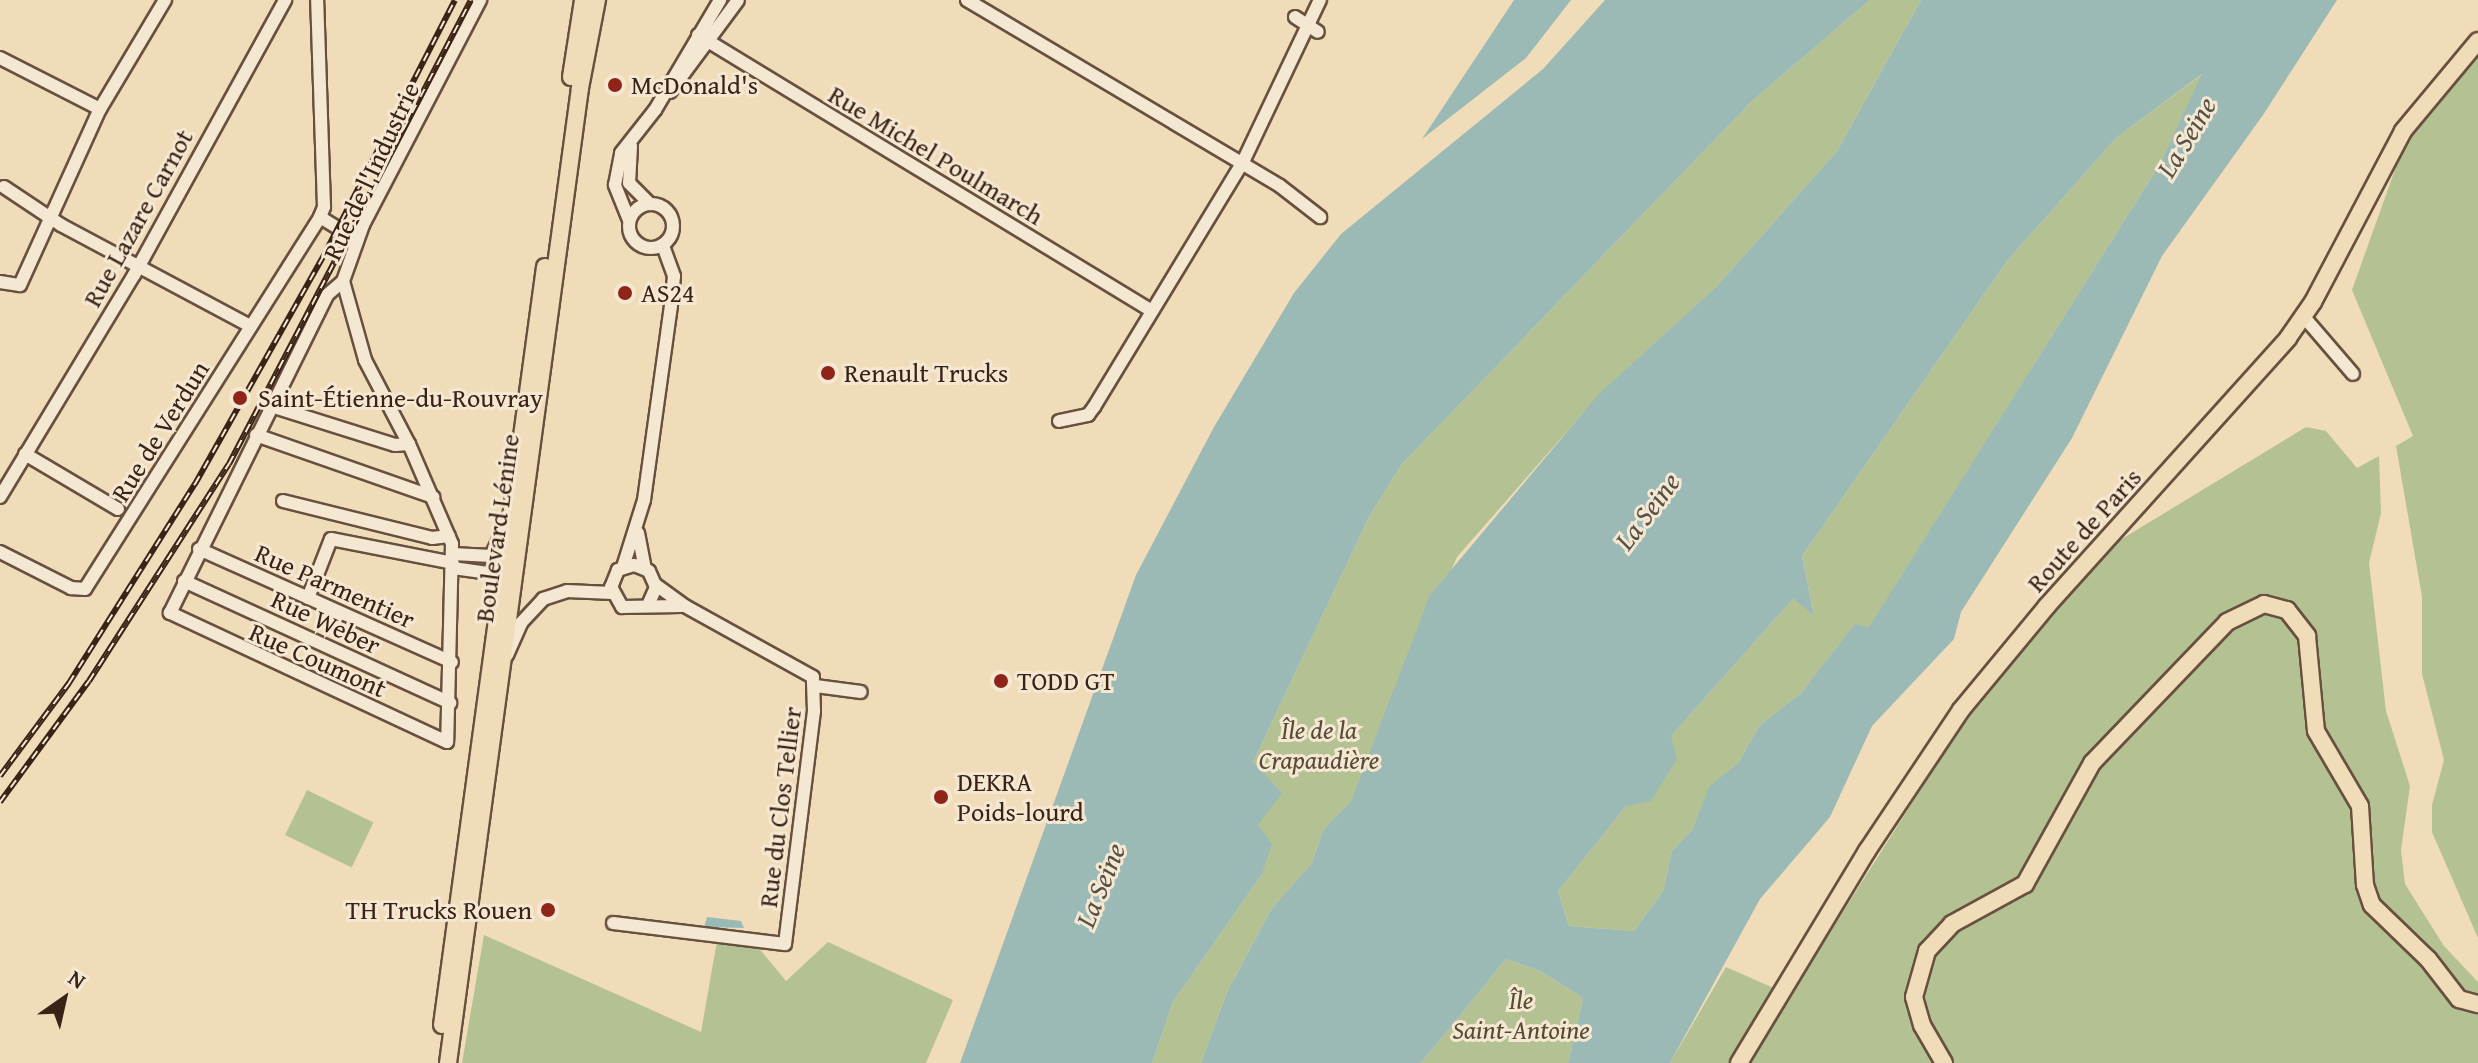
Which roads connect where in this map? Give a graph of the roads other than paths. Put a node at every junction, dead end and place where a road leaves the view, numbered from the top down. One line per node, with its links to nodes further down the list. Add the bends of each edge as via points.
1 (165, 0): 14 (street)
2 (285, 0): 25 (street, Rue Lazare Carnot)
3 (317, 0): 19 (street, via 324,207)
4 (480, 0): 23 (street, Rue de l'Industrie)
5 (583, 0): 41 (main road, Boulevard Lénine)
6 (597, 0): 58 (main road, Boulevard Lénine, via 580,88)
7 (720, 0): 11 (street)
8 (738, 0): 11 (street)
9 (967, 0): 16 (street)
10 (1320, 0): 16 (street)
11 (703, 39): 15 (street); 28 (street, Rue Michel Poulmarch)
12 (2478, 41): 29 (main road, Route de Paris, via 2403,131)
13 (0, 58): 14 (street)
14 (100, 109): 21 (street)
15 (631, 146): 18 (street, Rue du Clos Tellier, via 629,183); 22 (street, via 621,153 615,185)
16 (1242, 164): 20 (street); 28 (street)
17 (4, 187): 21 (street)
18 (650, 204): 22 (street, via 636,209); 24 (street, Rue du Clos Tellier, via 664,208 672,220 672,234)
19 (320, 217): 23 (street); 30 (street, Rue de Verdun)
20 (1320, 217)
21 (52, 218): 25 (street); 27 (street, via 20,285)
22 (629, 220): 24 (street, via 629,232 638,244)
23 (357, 240): 26 (street, Rue de l'Industrie)
24 (663, 245): 42 (street, Rue du Clos Tellier, via 674,276)
25 (139, 265): 30 (street); 36 (street, Rue Lazare Carnot)
26 (343, 281): 32 (street, Rue de l'Industrie, via 327,295); 35 (street, via 365,360)
27 (0, 282)
28 (1152, 311): 33 (street, via 1090,413)
29 (2304, 317): 31 (street); 66 (main road, Route de Paris, via 1961,710 1867,851)
30 (250, 326): 45 (street, Rue de Verdun, via 85,589 71,588)
31 (2353, 374)
32 (271, 406): 34 (street, Rue de l'Industrie); 35 (street, via 395,445)
33 (1059, 421)
34 (256, 435): 38 (street); 44 (street, Rue de l'Industrie)
35 (409, 444): 38 (street)
36 (25, 454): 37 (street, Rue Lazare Carnot); 40 (street)
37 (0, 497)
38 (433, 497): 43 (street)
39 (283, 501): 43 (street, via 432,538)
40 (118, 509)
41 (511, 513): 46 (street, via 491,556); 51 (main road, Boulevard Lénine)
42 (638, 530): 47 (street, Rue du Clos Tellier); 48 (street, Rue du Clos Tellier)
43 (449, 536): 46 (street)
44 (199, 549): 49 (street, Rue de l'Industrie); 53 (street, Rue Parmentier)
45 (0, 552)
46 (453, 562): 51 (street, via 488,573); 53 (street, via 331,539); 57 (street)
47 (623, 567): 48 (street); 52 (street, Rue du Clos Tellier, via 611,581)
48 (645, 568): 50 (street, Rue du Clos Tellier)
49 (184, 581): 56 (street, Rue de l'Industrie); 61 (street, Rue Weber)
50 (655, 584): 54 (street); 55 (street, Rue du Clos Tellier)
51 (501, 592): 64 (main road, Boulevard Lénine)
52 (612, 593): 54 (street, Rue du Clos Tellier, via 628,609); 58 (street, via 567,591 543,599 521,623)
53 (308, 598): 57 (street, Rue Parmentier)
54 (649, 603): 55 (street, Rue du Clos Tellier)
55 (685, 606): 59 (street, Rue du Clos Tellier, via 808,674)
56 (170, 616): 61 (street, Rue Coumont, via 449,741)
57 (452, 662): 61 (street)
58 (503, 665): 65 (main road, Boulevard Lénine)
59 (816, 686): 60 (street); 62 (street, Rue du Clos Tellier, via 785,944)
60 (861, 692)
61 (450, 703)
62 (613, 923)
63 (2478, 1004): 67 (main road, via 2459,999 2428,959 2372,905 2365,885 2360,806 2316,731 2307,636 2287,610 2264,604 2227,622 2092,763 2025,884 1952,924 1927,951 1914,997 1922,1025)
64 (437, 1063)
65 (448, 1063)
66 (1739, 1063)
67 (1944, 1063)

